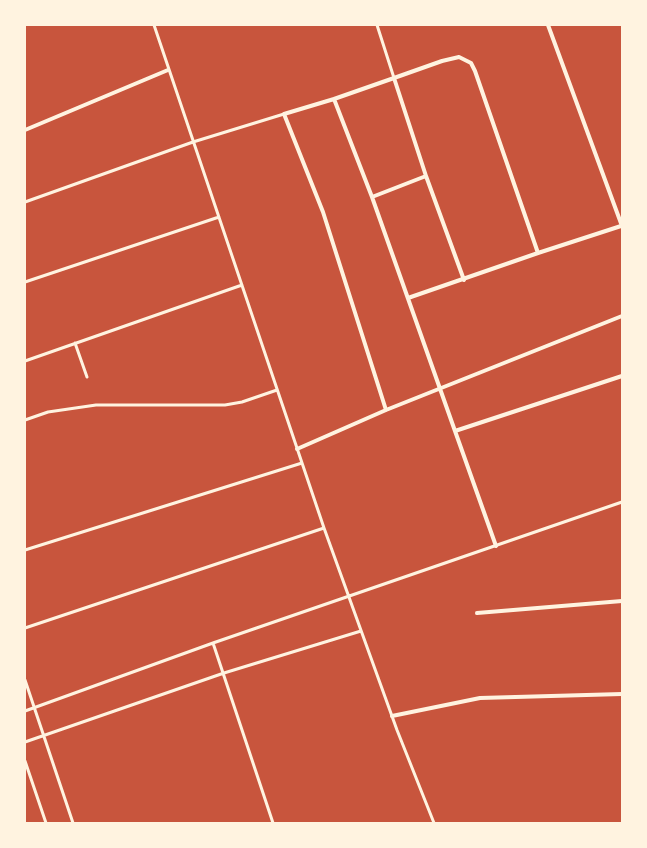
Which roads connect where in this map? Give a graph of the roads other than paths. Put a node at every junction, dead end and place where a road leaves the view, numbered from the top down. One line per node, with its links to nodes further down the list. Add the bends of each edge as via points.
1 (154, 25): 4 (lane)
2 (377, 25): 5 (lane)
3 (548, 25): 14 (street)
4 (168, 70): 8 (street); 9 (lane)
5 (394, 78): 6 (street); 10 (street); 15 (street, via 451,58 459,57 471,63)
6 (334, 99): 7 (street); 11 (street)
7 (284, 114): 9 (lane); 27 (street, via 323,212)
8 (25, 130)
9 (193, 142): 12 (lane); 13 (lane)
10 (426, 176): 11 (street); 16 (street)
11 (372, 197): 19 (street)
12 (25, 202)
13 (219, 217): 17 (lane); 18 (lane)
14 (621, 226): 15 (street)
15 (538, 253): 16 (street)
16 (464, 280): 19 (street)
17 (25, 282)
18 (242, 285): 21 (lane); 26 (lane)
19 (408, 298): 25 (street)
20 (622, 316): 25 (street)
21 (75, 343): 22 (lane); 24 (lane)
22 (25, 361)
23 (622, 376): 29 (street)
24 (87, 377)
25 (441, 388): 27 (street); 29 (street)
26 (277, 390): 28 (lane, via 225,405 96,405 48,412); 30 (lane)
27 (386, 410): 30 (street)
28 (25, 420)
29 (455, 431): 34 (street)
30 (297, 449): 31 (lane)
31 (302, 463): 33 (lane); 35 (lane)
32 (622, 502): 34 (lane)
33 (324, 528): 36 (lane); 39 (lane)
34 (496, 546): 36 (lane)
35 (25, 550)
36 (348, 596): 40 (lane); 41 (lane)
37 (622, 601): 38 (street)
38 (477, 613)
39 (25, 628)
40 (361, 631): 42 (lane); 47 (lane)
41 (214, 643): 42 (lane); 45 (lane)
42 (224, 673): 48 (lane); 53 (lane)
43 (25, 680): 45 (lane)
44 (622, 694): 47 (street, via 480,698)
45 (34, 708): 46 (lane); 48 (lane)
46 (25, 711)
47 (392, 716): 54 (lane)
48 (43, 736): 49 (lane); 52 (lane)
49 (25, 742)
50 (25, 761): 51 (lane)
51 (46, 823)
52 (73, 823)
53 (273, 823)
54 (434, 823)

